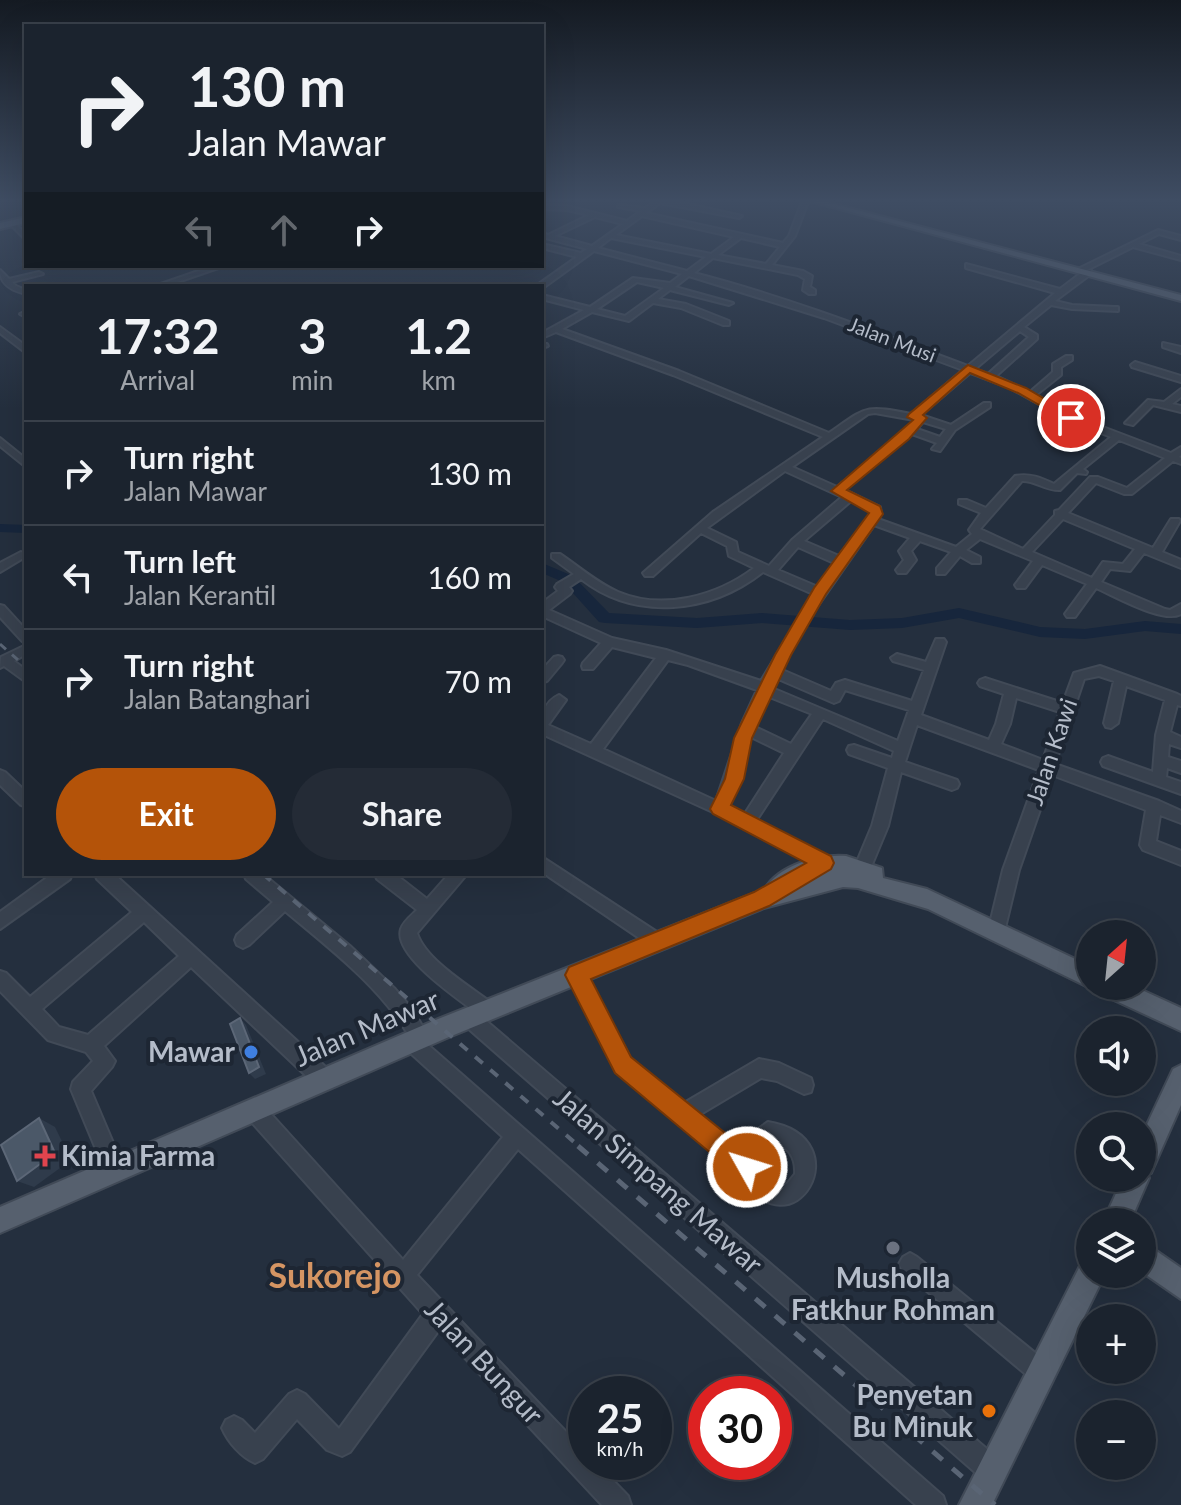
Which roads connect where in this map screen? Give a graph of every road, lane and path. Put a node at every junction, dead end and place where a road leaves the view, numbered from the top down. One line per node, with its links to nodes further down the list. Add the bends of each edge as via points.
1 (210, 269): 13 (street)
2 (564, 269): 14 (street)
3 (671, 269): 12 (street, Jalan Musi)
4 (696, 269): 12 (street)
5 (782, 269): 19 (street, via 803,274)
6 (980, 269): 20 (street)
7 (1077, 269): 9 (main road)
8 (1087, 269): 9 (street)
9 (1084, 271): 20 (street); 23 (main road)
10 (0, 272): 15 (street)
11 (39, 274): 15 (street)
12 (689, 274): 16 (street); 45 (street, Jalan Musi, via 783,301)
13 (165, 284)
14 (543, 284)
15 (11, 285): 17 (street); 18 (street)
16 (668, 286): 21 (street); 24 (street); 29 (street, via 636,280)
17 (24, 291)
18 (0, 292)
19 (812, 292)
20 (1061, 292): 25 (street)
21 (702, 295): 26 (street); 27 (street)
22 (544, 298): 29 (street)
23 (1181, 298)
24 (650, 300): 27 (street); 29 (street, via 623,320)
25 (1049, 302): 30 (street); 33 (street)
26 (729, 303)
27 (683, 306): 32 (street)
28 (1115, 309): 30 (street)
29 (589, 311): 35 (street)
30 (1090, 311): 31 (street)
31 (1099, 319)
32 (726, 323)
33 (1019, 327): 45 (street); 46 (street, via 1034,337)
34 (0, 329): 38 (street)
35 (555, 329): 36 (street); 57 (street)
36 (544, 335)
37 (24, 339): 38 (street)
38 (16, 342): 40 (street); 41 (street)
39 (1166, 345): 42 (street)
40 (0, 347)
41 (24, 348)
42 (1181, 350)
43 (1069, 358): 49 (street)
44 (1135, 365): 47 (street)
45 (968, 369): 46 (street, Jalan Musi); 53 (street)
46 (990, 377): 49 (street, Jalan Musi)
47 (1181, 379)
48 (1181, 392): 50 (street)
49 (1031, 395): 58 (street, Jalan Musi)
50 (1167, 404): 52 (street); 54 (street, via 1151,402)
51 (987, 405): 55 (street)
52 (1181, 409)
53 (917, 418): 55 (street); 56 (street); 57 (street, via 870,410)
54 (1130, 423)
55 (952, 428): 56 (street, via 939,445)
56 (911, 430): 65 (street)
57 (829, 436): 62 (street)
58 (1117, 437): 60 (street, Jalan Musi); 63 (street)
59 (0, 441): 61 (street)
60 (1178, 457): 64 (street, via 1128,492)
61 (24, 462)
62 (784, 467): 65 (street); 71 (street)
63 (1076, 469): 64 (street); 67 (street, via 1056,488 1019,478)
64 (1094, 479): 68 (street)
65 (844, 494): 70 (street, via 876,509); 74 (street)
66 (963, 502): 67 (street)
67 (988, 512): 72 (street, via 975,526)
68 (1059, 513): 75 (street); 77 (street)
69 (1175, 521): 78 (street)
70 (877, 522): 73 (street); 83 (street)
71 (699, 528): 86 (street); 89 (street)
72 (979, 534): 76 (street); 77 (street)
73 (912, 535): 76 (street); 87 (street, via 905,551 910,560)
74 (796, 542): 83 (street); 86 (street)
75 (1143, 547): 78 (street); 91 (street, via 1126,568 1110,564)
76 (958, 551): 82 (street); 88 (street)
77 (1025, 553): 81 (street)
78 (1156, 553): 84 (street)
79 (21, 555): 85 (street)
80 (556, 556): 90 (street)
81 (1040, 559): 91 (street); 92 (street)
82 (976, 560)
83 (840, 561): 93 (street)
84 (1181, 564)
85 (0, 568)
86 (766, 570): 90 (street, via 692,601 633,601); 93 (street)
87 (902, 570)
88 (941, 571)
89 (649, 573)
90 (576, 578): 94 (street)
91 (1092, 581): 95 (street, via 1162,612 1172,614); 98 (street)
92 (1021, 585)
93 (819, 592): 111 (street)
94 (544, 608)
95 (1181, 608)
96 (0, 609): 101 (street)
97 (544, 611): 99 (street)
98 (1071, 614)
99 (609, 642): 103 (street); 108 (street)
100 (940, 642): 110 (street)
101 (24, 644)
102 (24, 648): 107 (street)
103 (666, 654): 109 (street); 134 (street)
104 (723, 655): 109 (street)
105 (897, 658): 110 (street)
106 (558, 660): 113 (street)
107 (2, 662): 112 (street)
108 (588, 666)
109 (714, 668): 116 (street)
110 (931, 668): 123 (street)
111 (774, 672): 116 (street); 118 (street)
112 (24, 676)
113 (544, 676)
114 (1121, 678): 119 (street, Jalan Kawi); 121 (street, Jalan Kawi, via 1100,671 1083,673); 125 (street)
115 (985, 683): 117 (street)
116 (766, 689): 122 (street); 127 (street)
117 (1011, 690): 121 (street); 130 (street)
118 (834, 698): 122 (street); 123 (street, via 845,685)
119 (1176, 699): 128 (street)
120 (559, 700): 124 (street)
121 (1066, 709): 137 (street, Jalan Kawi)
122 (823, 713): 131 (street); 133 (street)
123 (916, 713): 130 (street); 131 (street)
124 (544, 722)
125 (1111, 723)
126 (544, 726): 134 (street)
127 (747, 729): 133 (street); 148 (street)
128 (1163, 735): 129 (street); 135 (street)
129 (1181, 743)
130 (993, 746): 137 (street)
131 (903, 749): 138 (street)
132 (854, 750): 138 (street)
133 (793, 751): 150 (street)
134 (593, 752): 148 (street)
135 (1161, 760): 139 (street); 142 (street)
136 (1108, 762): 140 (street)
137 (1049, 765): 145 (street); 166 (street, Jalan Kawi, via 1011,870)
138 (896, 766): 143 (street); 154 (street)
139 (1181, 767)
140 (1136, 772): 142 (street); 145 (street)
141 (0, 776): 146 (street)
142 (1159, 780): 144 (street)
143 (952, 784)
144 (1181, 788)
145 (1133, 797): 147 (street)
146 (24, 799)
147 (1154, 805): 149 (street); 151 (street, via 1148,845)
148 (720, 809): 150 (street)
149 (1181, 817)
150 (747, 823): 152 (street)
151 (1181, 858)
152 (824, 863): 154 (main road, Jalan Mawar); 160 (main road, Jalan Mawar)
153 (544, 865): 168 (street)
154 (862, 869): 161 (main road, Jalan Mawar)
155 (61, 876): 165 (street)
156 (105, 876): 164 (street)
157 (254, 876): 162 (street)
158 (386, 876): 163 (street)
159 (457, 876): 163 (street)
160 (762, 899): 161 (main road, Jalan Mawar, via 847,878); 168 (main road, Jalan Mawar)
161 (928, 900): 166 (main road, Jalan Mawar)
162 (284, 902): 167 (street); 177 (street, via 379,984 410,1017)
163 (428, 909): 175 (street, Jalan Simpang Mawar, via 408,931 410,945)
164 (144, 912): 169 (street); 174 (street)
165 (0, 922)
166 (996, 932): 170 (main road, Jalan Mawar)
167 (243, 940)
168 (657, 941): 171 (main road, Jalan Mawar)
169 (191, 956): 178 (street); 180 (street)
170 (1076, 970)
171 (577, 975): 175 (main road, Jalan Mawar); 183 (street, via 623,1065)
172 (0, 979): 174 (street)
173 (1139, 1000): 176 (main road)
174 (29, 1009): 178 (street, via 54,1034)
175 (478, 1014): 177 (main road, Jalan Mawar); 197 (street, Jalan Simpang Mawar)
176 (1181, 1020)
177 (416, 1040): 180 (main road, Jalan Mawar); 185 (street)
178 (91, 1045): 187 (street, via 106,1061 80,1089)
179 (1181, 1077): 184 (main road)
180 (324, 1079): 182 (main road, Jalan Mawar)
181 (804, 1085): 183 (street, via 759,1068)
182 (254, 1110): 187 (main road, Jalan Mawar); 191 (street, Jalan Bungur)
183 (683, 1114): 186 (street)
184 (1156, 1133)
185 (517, 1135): 191 (street); 199 (street)
186 (747, 1167)
187 (115, 1171): 188 (main road, Jalan Mawar)
188 (0, 1220)
189 (910, 1264): 195 (street)
190 (1156, 1266): 192 (main road)
191 (403, 1276): 194 (street, Jalan Bungur)
192 (1181, 1285)
193 (1084, 1288): 195 (main road)
194 (438, 1312): 196 (street, via 342,1444 297,1402 255,1451); 198 (street, Jalan Bungur)
195 (1042, 1373): 197 (main road)
196 (234, 1428)
197 (993, 1471): 200 (main road)
198 (619, 1505)
199 (934, 1505)
200 (975, 1505)

